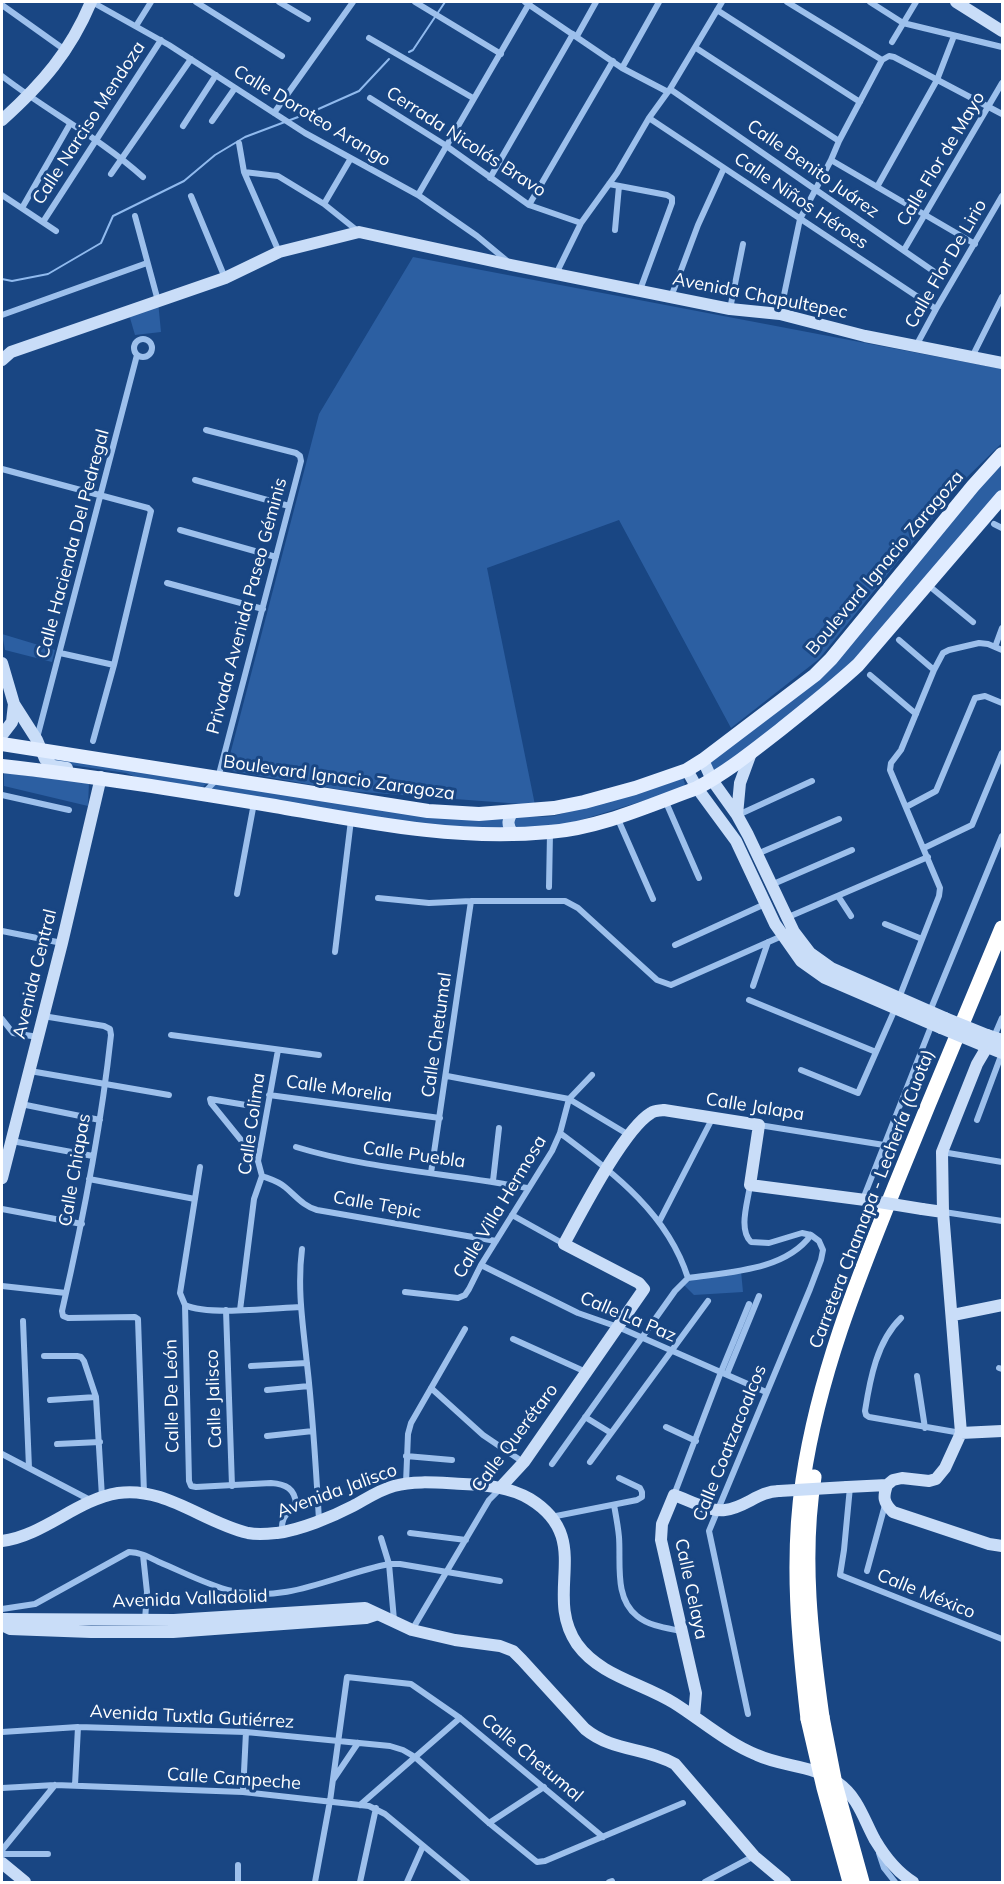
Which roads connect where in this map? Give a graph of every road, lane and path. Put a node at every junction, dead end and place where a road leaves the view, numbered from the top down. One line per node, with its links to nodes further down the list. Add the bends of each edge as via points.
1 (92, 2): 19 (street, Calle Doroteo Arango); 28 (street)
2 (151, 2): 19 (street)
3 (196, 2): 30 (street)
4 (279, 2): 17 (street)
5 (353, 2): 46 (street)
6 (415, 2): 29 (street)
7 (528, 2): 21 (street, Calle Benito Juárez); 29 (street)
8 (596, 2): 21 (street)
9 (659, 2): 34 (street)
10 (722, 2): 16 (street)
11 (787, 2): 32 (street)
12 (870, 2): 18 (street)
13 (916, 2): 18 (street)
14 (956, 2): 20 (street)
15 (2, 5): 28 (street)
16 (717, 10): 27 (street); 44 (street)
17 (308, 19)
18 (903, 23): 22 (street); 25 (street)
19 (136, 27): 24 (street, Calle Doroteo Arango)
20 (1002, 31)
21 (575, 35): 33 (street, Calle Benito Juárez); 64 (street)
22 (954, 36): 26 (street); 37 (street)
23 (369, 38): 43 (street)
24 (161, 40): 31 (street, Calle Doroteo Arango); 53 (street, Calle Narciso Mendoza)
25 (892, 42)
26 (1002, 47)
27 (696, 48): 40 (street); 54 (street)
28 (67, 51): 41 (street)
29 (501, 54): 43 (street)
30 (282, 56)
31 (191, 59): 35 (street, Calle Doroteo Arango); 57 (street)
32 (882, 60): 37 (street, via 894,57); 44 (street)
33 (613, 61): 34 (street, Calle Benito Juárez); 74 (street)
34 (622, 68): 40 (street, Calle Benito Juárez)
35 (216, 75): 39 (street, Calle Doroteo Arango); 52 (street)
36 (2, 76): 41 (street)
37 (937, 80): 45 (street); 67 (street)
38 (1002, 83): 45 (street, Calle Flor de Mayo)
39 (235, 88): 46 (street, Calle Doroteo Arango); 50 (street)
40 (669, 91): 48 (street); 68 (street, Calle Benito Juárez)
41 (28, 97): 49 (street); 51 (street)
42 (370, 98): 56 (street, Cerrada Nicolás Bravo)
43 (473, 98): 56 (street)
44 (860, 102): 54 (street)
45 (990, 107): 47 (street); 77 (street, Calle Flor de Mayo)
46 (275, 114): 58 (street, Calle Doroteo Arango)
47 (1002, 114)
48 (650, 118): 60 (street, Calle Niños Héroes); 65 (street)
49 (2, 120)
50 (212, 121)
51 (70, 124): 53 (street); 75 (street)
52 (183, 126)
53 (96, 141): 57 (street); 79 (street, Calle Narciso Mendoza)
54 (839, 141): 59 (street)
55 (239, 144): 61 (street)
56 (445, 145): 64 (street, Cerrada Nicolás Bravo); 70 (street)
57 (122, 158): 62 (street); 63 (street)
58 (351, 158): 70 (street, Calle Doroteo Arango); 73 (street)
59 (831, 160): 67 (street); 68 (street)
60 (724, 168): 78 (street, Calle Niños Héroes); 94 (street)
61 (244, 172): 73 (street, via 278,176); 87 (street)
62 (111, 174)
63 (143, 177)
64 (490, 178): 74 (street, Cerrada Nicolás Bravo)
65 (609, 184): 66 (street); 80 (street)
66 (619, 186): 81 (street); 93 (street, via 672,198)
67 (877, 187): 77 (street)
68 (815, 189): 78 (street); 86 (street, Calle Benito Juárez)
69 (2, 195): 75 (street)
70 (417, 195): 89 (street, Calle Doroteo Arango)
71 (191, 196): 92 (street)
72 (1002, 196): 85 (street, Calle Flor De Lirio)
73 (324, 204): 83 (street)
74 (529, 205): 80 (street, Cerrada Nicolás Bravo)
75 (22, 208): 79 (street)
76 (135, 216): 88 (street)
77 (925, 216): 85 (street); 86 (street, Calle Flor de Mayo)
78 (800, 219): 98 (street, Calle Niños Héroes); 99 (street)
79 (43, 222): 82 (street)
80 (581, 223): 90 (street)
81 (615, 230)
82 (56, 231)
83 (359, 232): 87 (street); 89 (street, Avenida Chapultepec)
84 (743, 244): 97 (street)
85 (975, 244): 98 (street, Calle Flor De Lirio)
86 (904, 250): 91 (street, Calle Benito Juárez)
87 (279, 252): 92 (street)
88 (147, 263): 96 (street); 100 (street)
89 (511, 265): 90 (street, Avenida Chapultepec)
90 (556, 274): 93 (street, Avenida Chapultepec)
91 (939, 275)
92 (225, 278): 96 (street)
93 (640, 290): 94 (street, Avenida Chapultepec)
94 (671, 297): 97 (street, Avenida Chapultepec)
95 (1002, 297): 103 (street)
96 (158, 301): 104 (street, via 11,352)
97 (730, 309): 99 (street, Avenida Chapultepec)
98 (936, 309): 101 (street, Calle Flor De Lirio)
99 (780, 314): 101 (street, Avenida Chapultepec)
100 (2, 315)
101 (916, 347): 103 (street, Avenida Chapultepec)
102 (137, 355): 110 (street, Calle Hacienda Del Pedregal)
103 (972, 357): 105 (street, Avenida Chapultepec)
104 (2, 360)
105 (1002, 363)
106 (206, 430): 112 (street, Privada Avenida Paseo Géminis, via 300,456)
107 (1002, 454): 139 (main road, Boulevard Ignacio Zaragoza, via 831,659 808,681)
108 (2, 469): 110 (street)
109 (195, 480): 112 (street)
110 (101, 495): 125 (street, Calle Hacienda Del Pedregal); 127 (street, via 151,511)
111 (1002, 497): 118 (main road, Boulevard Ignacio Zaragoza)
112 (289, 506): 116 (street, Privada Avenida Paseo Géminis)
113 (994, 524): 114 (street)
114 (1002, 528)
115 (180, 530): 116 (street)
116 (276, 557): 119 (street, Privada Avenida Paseo Géminis)
117 (167, 583): 119 (street)
118 (928, 584): 120 (street); 137 (main road, Boulevard Ignacio Zaragoza, via 858,665)
119 (263, 609): 143 (street, Privada Avenida Paseo Géminis)
120 (973, 622)
121 (1002, 628): 123 (street)
122 (899, 640): 128 (street)
123 (995, 647): 124 (street); 128 (street, via 979,643 946,651)
124 (1002, 650)
125 (60, 653): 127 (street); 136 (street, Calle Hacienda Del Pedregal)
126 (2, 663): 131 (street)
127 (114, 665): 134 (street)
128 (934, 670): 132 (street)
129 (870, 675): 132 (street)
130 (1002, 703): 152 (street, via 985,696 975,698 936,791)
131 (14, 704): 133 (street, via 12,722); 136 (street)
132 (916, 714): 152 (street, via 900,753 890,766)
133 (2, 735)
134 (93, 741)
135 (2, 744): 136 (main road, Boulevard Ignacio Zaragoza)
136 (39, 745): 143 (main road, Boulevard Ignacio Zaragoza); 146 (street, via 53,766 134,777)
137 (751, 753): 144 (main road, Boulevard Ignacio Zaragoza); 155 (street, via 740,783)
138 (1002, 753): 162 (street, via 972,825)
139 (703, 760): 141 (main road, Boulevard Ignacio Zaragoza); 144 (street)
140 (2, 766): 142 (main road, Boulevard Ignacio Zaragoza)
141 (687, 770): 147 (street); 154 (main road, Boulevard Ignacio Zaragoza, via 584,802)
142 (101, 777): 146 (main road, Boulevard Ignacio Zaragoza); 183 (street, Avenida Central)
143 (218, 778): 148 (street, Privada Avenida Paseo Géminis); 154 (main road, Boulevard Ignacio Zaragoza, via 428,811)
144 (712, 780): 147 (main road, Boulevard Ignacio Zaragoza); 155 (street)
145 (812, 781): 155 (street)
146 (145, 784): 148 (main road, Boulevard Ignacio Zaragoza)
147 (697, 788): 150 (main road, Boulevard Ignacio Zaragoza); 174 (street, via 736,840)
148 (203, 794): 151 (main road, Boulevard Ignacio Zaragoza)
149 (2, 795): 153 (street)
150 (665, 800): 156 (main road, Boulevard Ignacio Zaragoza); 166 (street)
151 (254, 803): 158 (main road, Boulevard Ignacio Zaragoza); 169 (street)
152 (906, 807): 162 (street)
153 (69, 810)
154 (513, 812): 160 (street, via 508,825)
155 (737, 815): 164 (street)
156 (616, 816): 159 (main road, Boulevard Ignacio Zaragoza); 172 (street)
157 (838, 819): 164 (street)
158 (351, 820): 160 (main road, Boulevard Ignacio Zaragoza, via 455,834); 185 (street)
159 (550, 832): 160 (main road, Boulevard Ignacio Zaragoza); 168 (street)
160 (518, 834)
161 (1002, 837): 194 (street)
162 (924, 848): 165 (street)
163 (852, 850): 167 (street)
164 (757, 855): 167 (street)
165 (928, 857): 170 (street); 181 (street, via 938,881 939,896)
166 (699, 878)
167 (770, 885): 176 (street)
168 (549, 887)
169 (237, 894)
170 (838, 896): 175 (street); 176 (street)
171 (378, 898): 173 (street, via 429,903)
172 (653, 899)
173 (471, 901): 182 (street, via 558,900 572,904 657,980 671,985); 204 (street, Calle Chetumal)
174 (765, 904): 180 (street); 184 (street)
175 (850, 916)
176 (786, 918): 188 (street, via 802,944 819,961)
177 (885, 924): 181 (street)
178 (1002, 928): 334 (highway, Carretera Chamapa - Lechería (Cuota), via 869,1249 819,1395 803,1482 797,1600)
179 (2, 931): 183 (street)
180 (782, 936): 182 (street); 188 (street, via 812,970)
181 (922, 939): 190 (street)
182 (768, 942): 187 (street)
183 (62, 944): 191 (street, Avenida Central)
184 (675, 945)
185 (335, 952)
186 (1002, 953): 334 (highway, Carretera Chamapa - Lechería (Cuota), via 876,1260 843,1348 830,1397 813,1481 808,1578)
187 (753, 986)
188 (873, 994): 190 (street)
189 (749, 1000): 199 (street)
190 (897, 1004): 194 (street); 199 (street)
191 (43, 1016): 196 (street, Avenida Central); 205 (street, Calle Chiapas, via 110,1029)
192 (1002, 1018): 197 (street)
193 (2, 1019): 196 (street, via 13,1033)
194 (937, 1020): 197 (street, bridge); 220 (street)
195 (171, 1035): 198 (street)
196 (38, 1037): 202 (street, Avenida Central)
197 (994, 1044): 214 (street); 222 (street, via 977,1064)
198 (278, 1050): 200 (street); 207 (street, Calle Colima)
199 (876, 1052): 201 (street, via 858,1093)
200 (319, 1055)
201 (801, 1070)
202 (29, 1071): 205 (street); 209 (street, Avenida Central)
203 (592, 1075): 208 (street)
204 (447, 1077): 208 (street); 211 (street, Calle Chetumal)
205 (106, 1083): 206 (street); 213 (street, Calle Chiapas)
206 (170, 1095)
207 (269, 1095): 211 (street, Calle Morelia); 224 (street, Calle Colima)
208 (569, 1099): 217 (street, Calle Villa Hermosa); 218 (street)
209 (21, 1104): 213 (street); 219 (street, Avenida Central)
210 (246, 1105): 224 (street, via 210,1099)
211 (440, 1118): 228 (street, Calle Chetumal)
212 (712, 1119): 215 (street, Calle Jalapa); 218 (street, Calle Jalapa, via 654,1111); 241 (street)
213 (100, 1120): 223 (street, Calle Chiapas)
214 (976, 1120)
215 (759, 1125): 220 (street, Calle Jalapa); 233 (street)
216 (499, 1128): 232 (street)
217 (561, 1133): 227 (street); 234 (street, Calle Villa Hermosa)
218 (629, 1135): 227 (street)
219 (11, 1141): 223 (street); 230 (street, Avenida Central)
220 (885, 1145): 236 (street)
221 (296, 1147): 228 (street, Calle Puebla, via 342,1160)
222 (942, 1152): 225 (street); 238 (street)
223 (93, 1156): 231 (street, Calle Chiapas)
224 (258, 1161): 229 (street, Calle Colima)
225 (1002, 1162)
226 (200, 1167): 235 (street, Calle De León)
227 (607, 1169): 241 (street); 245 (street)
228 (431, 1173): 232 (street, Calle Puebla)
229 (262, 1176): 244 (street, Calle Tepic, via 283,1185 317,1210); 259 (street, Calle Colima, via 254,1199)
230 (2, 1178)
231 (89, 1179): 235 (street); 242 (street, Calle Chiapas)
232 (493, 1181): 234 (street, Calle Puebla)
233 (750, 1185): 236 (street); 243 (street, via 744,1230 751,1242 769,1243 802,1233)
234 (527, 1188): 239 (street, Calle Villa Hermosa)
235 (195, 1199): 255 (street, Calle De León, via 180,1293)
236 (868, 1200): 238 (street, bridge)
237 (2, 1209): 242 (street)
238 (943, 1212): 240 (street); 260 (street)
239 (512, 1215): 244 (street, Calle Villa Hermosa); 245 (street)
240 (1002, 1221)
241 (660, 1222): 248 (street, via 681,1256)
242 (82, 1224): 251 (street, Calle Chiapas)
243 (811, 1235): 248 (street, via 803,1246 773,1261); 277 (street, Calle Coatzacoalcos, via 819,1240 821,1260)
244 (496, 1241): 247 (street, Calle Villa Hermosa)
245 (564, 1244): 263 (street, Calle Querétaro, via 644,1289)
246 (302, 1249): 257 (street)
247 (481, 1264): 250 (street, Calle Villa Hermosa, via 465,1295 458,1298); 263 (street, Calle La Paz, via 578,1313)
248 (687, 1278): 265 (street)
249 (2, 1286): 251 (street)
250 (405, 1292)
251 (66, 1293): 304 (street, Calle Chiapas, via 62,1311 68,1318 138,1319)
252 (759, 1296): 272 (street)
253 (708, 1301): 267 (street)
254 (749, 1304): 272 (street)
255 (185, 1305): 258 (street); 301 (street, Calle De León, via 189,1481 191,1486)
256 (1002, 1305): 260 (street)
257 (300, 1307): 259 (street); 269 (street)
258 (226, 1310): 259 (street); 301 (street, Calle Jalisco)
259 (240, 1310)
260 (953, 1315): 286 (street)
261 (902, 1318): 282 (street, via 888,1335 873,1370 865,1411 869,1417)
262 (22, 1321): 297 (street)
263 (618, 1327): 265 (street, Calle La Paz); 271 (street, Calle Querétaro)
264 (465, 1329): 275 (street)
265 (641, 1338): 267 (street, Calle La Paz); 280 (street)
266 (513, 1339): 271 (street)
267 (671, 1351): 272 (street, Calle La Paz); 285 (street)
268 (44, 1356): 278 (street, via 81,1357)
269 (307, 1363): 270 (street); 274 (street)
270 (251, 1366)
271 (586, 1372): 294 (street, Calle Querétaro)
272 (724, 1373): 277 (street, Calle La Paz); 288 (street, Calle Celaya)
273 (917, 1376): 282 (street)
274 (309, 1386): 276 (street); 283 (street)
275 (431, 1388): 292 (street, via 411,1423); 294 (street, via 483,1436)
276 (267, 1390)
277 (766, 1392): 309 (street, Calle Coatzacoalcos)
278 (96, 1397): 279 (street); 289 (street)
279 (50, 1400)
280 (585, 1417): 285 (street); 296 (street)
281 (666, 1427): 288 (street)
282 (925, 1428): 286 (street)
283 (314, 1431): 287 (street); 311 (street)
284 (1002, 1431): 286 (street)
285 (611, 1433): 295 (street)
286 (961, 1433): 300 (street, via 942,1475 929,1481 902,1478)
287 (267, 1436)
288 (696, 1441): 305 (street, Calle Celaya)
289 (100, 1442): 290 (street); 306 (street)
290 (57, 1444)
291 (2, 1454): 297 (street)
292 (406, 1456): 293 (street); 299 (street)
293 (452, 1460)
294 (524, 1462): 303 (street, Calle Querétaro)
295 (590, 1462)
296 (552, 1464)
297 (29, 1467): 306 (street)
298 (619, 1478): 308 (street, via 640,1488 642,1497)
299 (406, 1484): 303 (street, Avenida Jalisco); 311 (street, Avenida Jalisco)
300 (887, 1485): 302 (street); 307 (street)
301 (232, 1486): 312 (street, via 272,1483 290,1488 296,1504 281,1522)
302 (849, 1487): 309 (street, bridge, via 779,1491); 330 (street, Calle México, via 840,1575)
303 (500, 1488): 310 (street, Avenida Jalisco, via 528,1498); 315 (street, Calle Querétaro)
304 (144, 1493): 306 (street, Avenida Jalisco); 312 (street, Avenida Jalisco, via 251,1534)
305 (674, 1495): 309 (street); 329 (street, Calle Celaya, via 660,1532)
306 (97, 1499): 316 (street, Avenida Jalisco, via 25,1536)
307 (885, 1504): 317 (street, via 903,1517); 320 (street)
308 (614, 1505): 310 (street); 329 (street, via 620,1581 628,1608 651,1624)
309 (717, 1510): 331 (street, Calle Coatzacoalcos, via 710,1538)
310 (550, 1518): 332 (street, Avenida Jalisco, via 564,1543 564,1616 578,1645 599,1665)
311 (319, 1520): 312 (street, Avenida Jalisco)
312 (282, 1532)
313 (410, 1533): 315 (street)
314 (381, 1538): 319 (street)
315 (466, 1540): 321 (street, Calle Querétaro)
316 (2, 1541)
317 (1002, 1546)
318 (143, 1555): 319 (street, via 220,1587 269,1595 293,1592); 323 (street, via 129,1552 35,1604); 325 (street)
319 (389, 1564): 321 (street); 326 (street)
320 (867, 1571)
321 (446, 1573): 322 (street); 328 (street, Calle Querétaro)
322 (500, 1581)
323 (2, 1609)
324 (378, 1614): 325 (street, Avenida Valladolid, via 365,1608); 326 (street, Avenida Valladolid); 327 (street, Avenida Valladolid, via 173,1632 91,1632)
325 (145, 1620): 327 (street, Avenida Valladolid)
326 (394, 1620): 328 (street, Avenida Valladolid)
327 (2, 1625)
328 (412, 1630): 357 (street, Avenida Valladolid, via 500,1646 513,1652 596,1738 664,1757 675,1764)
329 (682, 1631): 332 (street, Calle Celaya, via 696,1693)
330 (1002, 1639)
331 (748, 1714)
332 (694, 1716): 353 (street, Avenida Jalisco, via 756,1755 807,1768 840,1784 853,1797)
333 (460, 1718): 338 (street, via 411,1684 347,1677); 340 (street, Calle Chetumal); 344 (street, Calle Chetumal)
334 (815, 1718): 368 (highway, Carretera Chamapa - Lechería (Cuota), bridge, via 824,1788); 369 (highway, Carretera Chamapa - Lechería (Cuota), bridge)
335 (78, 1727): 336 (street, Avenida Tuxtla Gutiérrez); 337 (street, Avenida Tuxtla Gutiérrez); 343 (street)
336 (2, 1732)
337 (246, 1732): 338 (street, Avenida Tuxtla Gutiérrez); 346 (street)
338 (337, 1742): 339 (street, Avenida Tuxtla Gutiérrez); 341 (street)
339 (358, 1743): 340 (street, Avenida Tuxtla Gutiérrez, via 390,1746); 341 (street)
340 (415, 1757): 349 (street, Calle Chetumal); 351 (street, Avenida Tuxtla Gutiérrez)
341 (333, 1780): 347 (street)
342 (55, 1785): 343 (street, Calle Campeche); 345 (street, Calle Campeche); 355 (street)
343 (75, 1785): 346 (street, Calle Campeche)
344 (544, 1787): 351 (street); 352 (street, Calle Chetumal)
345 (2, 1788)
346 (243, 1792): 347 (street, Calle Campeche)
347 (330, 1801): 349 (street, Calle Campeche); 362 (street)
348 (683, 1803): 352 (street)
349 (360, 1805): 350 (street, Calle Campeche)
350 (376, 1808): 354 (street, Calle Campeche); 363 (street)
351 (489, 1823): 352 (street, Avenida Tuxtla Gutiérrez, via 537,1862)
352 (603, 1837)
353 (876, 1840): 370 (street, Avenida Jalisco, via 880,1857); 371 (street, Avenida Jalisco, via 903,1876)
354 (423, 1846): 364 (street); 365 (street, Calle Campeche)
355 (2, 1852): 356 (street)
356 (48, 1854)
357 (754, 1856): 366 (street); 367 (street, Avenida Valladolid)
358 (2, 1863): 360 (street)
359 (238, 1865): 361 (street)
360 (25, 1882)
361 (238, 1882)
362 (315, 1882)
363 (360, 1882)
364 (406, 1882)
365 (467, 1882)
366 (705, 1882)
367 (785, 1882)
368 (850, 1882)
369 (862, 1882)
370 (895, 1882)
371 (913, 1882)

